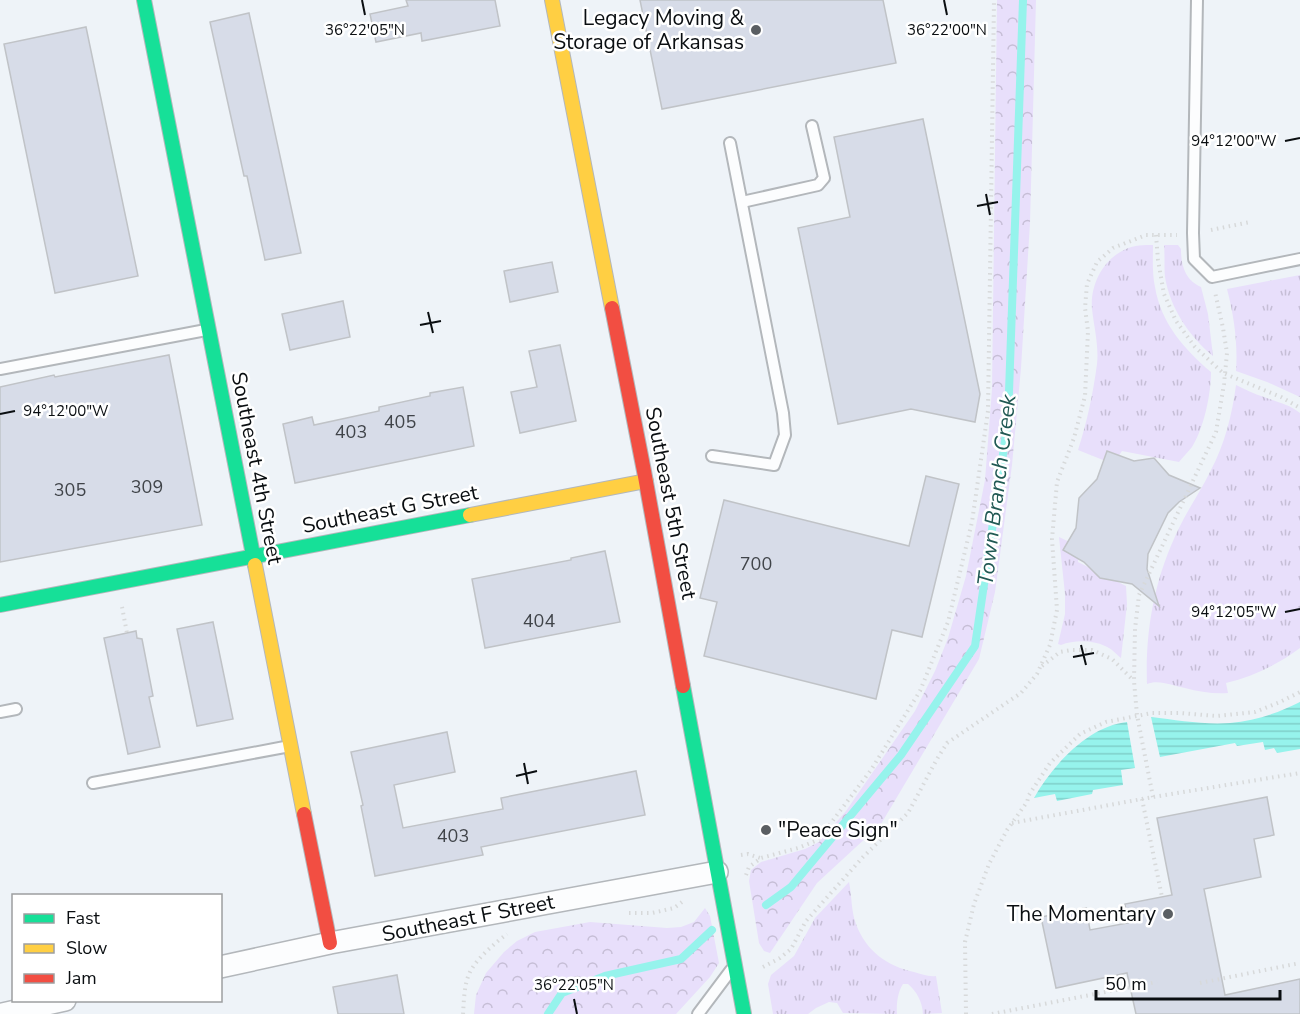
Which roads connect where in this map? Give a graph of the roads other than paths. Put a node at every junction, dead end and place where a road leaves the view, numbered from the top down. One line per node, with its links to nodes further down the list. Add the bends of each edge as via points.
1 (144, 0): 8 (street, Southeast 4th Street)
2 (552, 0): 11 (street, Southeast 5th Street)
3 (1197, 0): 7 (lane, via 1194,259 1212,277)
4 (812, 126): 6 (lane, via 824,178 818,185)
5 (730, 143): 6 (lane)
6 (742, 202): 10 (lane, via 785,435 774,465)
7 (1300, 259)
8 (209, 330): 9 (lane); 12 (street, Southeast 4th Street)
9 (0, 369)
10 (712, 456)
11 (646, 481): 12 (street, Southeast G Street); 18 (street, Southeast 5th Street)
12 (254, 557): 13 (street, Southeast G Street); 16 (street, Southeast 4th Street)
13 (0, 605)
14 (16, 709): 15 (lane)
15 (0, 712)
16 (291, 746): 17 (lane); 19 (street, Southeast 4th Street)
17 (93, 783)
18 (717, 872): 19 (street, Southeast F Street); 20 (street, Southeast 5th Street)
19 (330, 943): 21 (street, Southeast F Street)
20 (735, 965): 24 (lane); 25 (street, Southeast 5th Street)
21 (222, 967)
22 (55, 1002): 23 (street)
23 (2, 1014)
24 (698, 1014)
25 (744, 1014)

